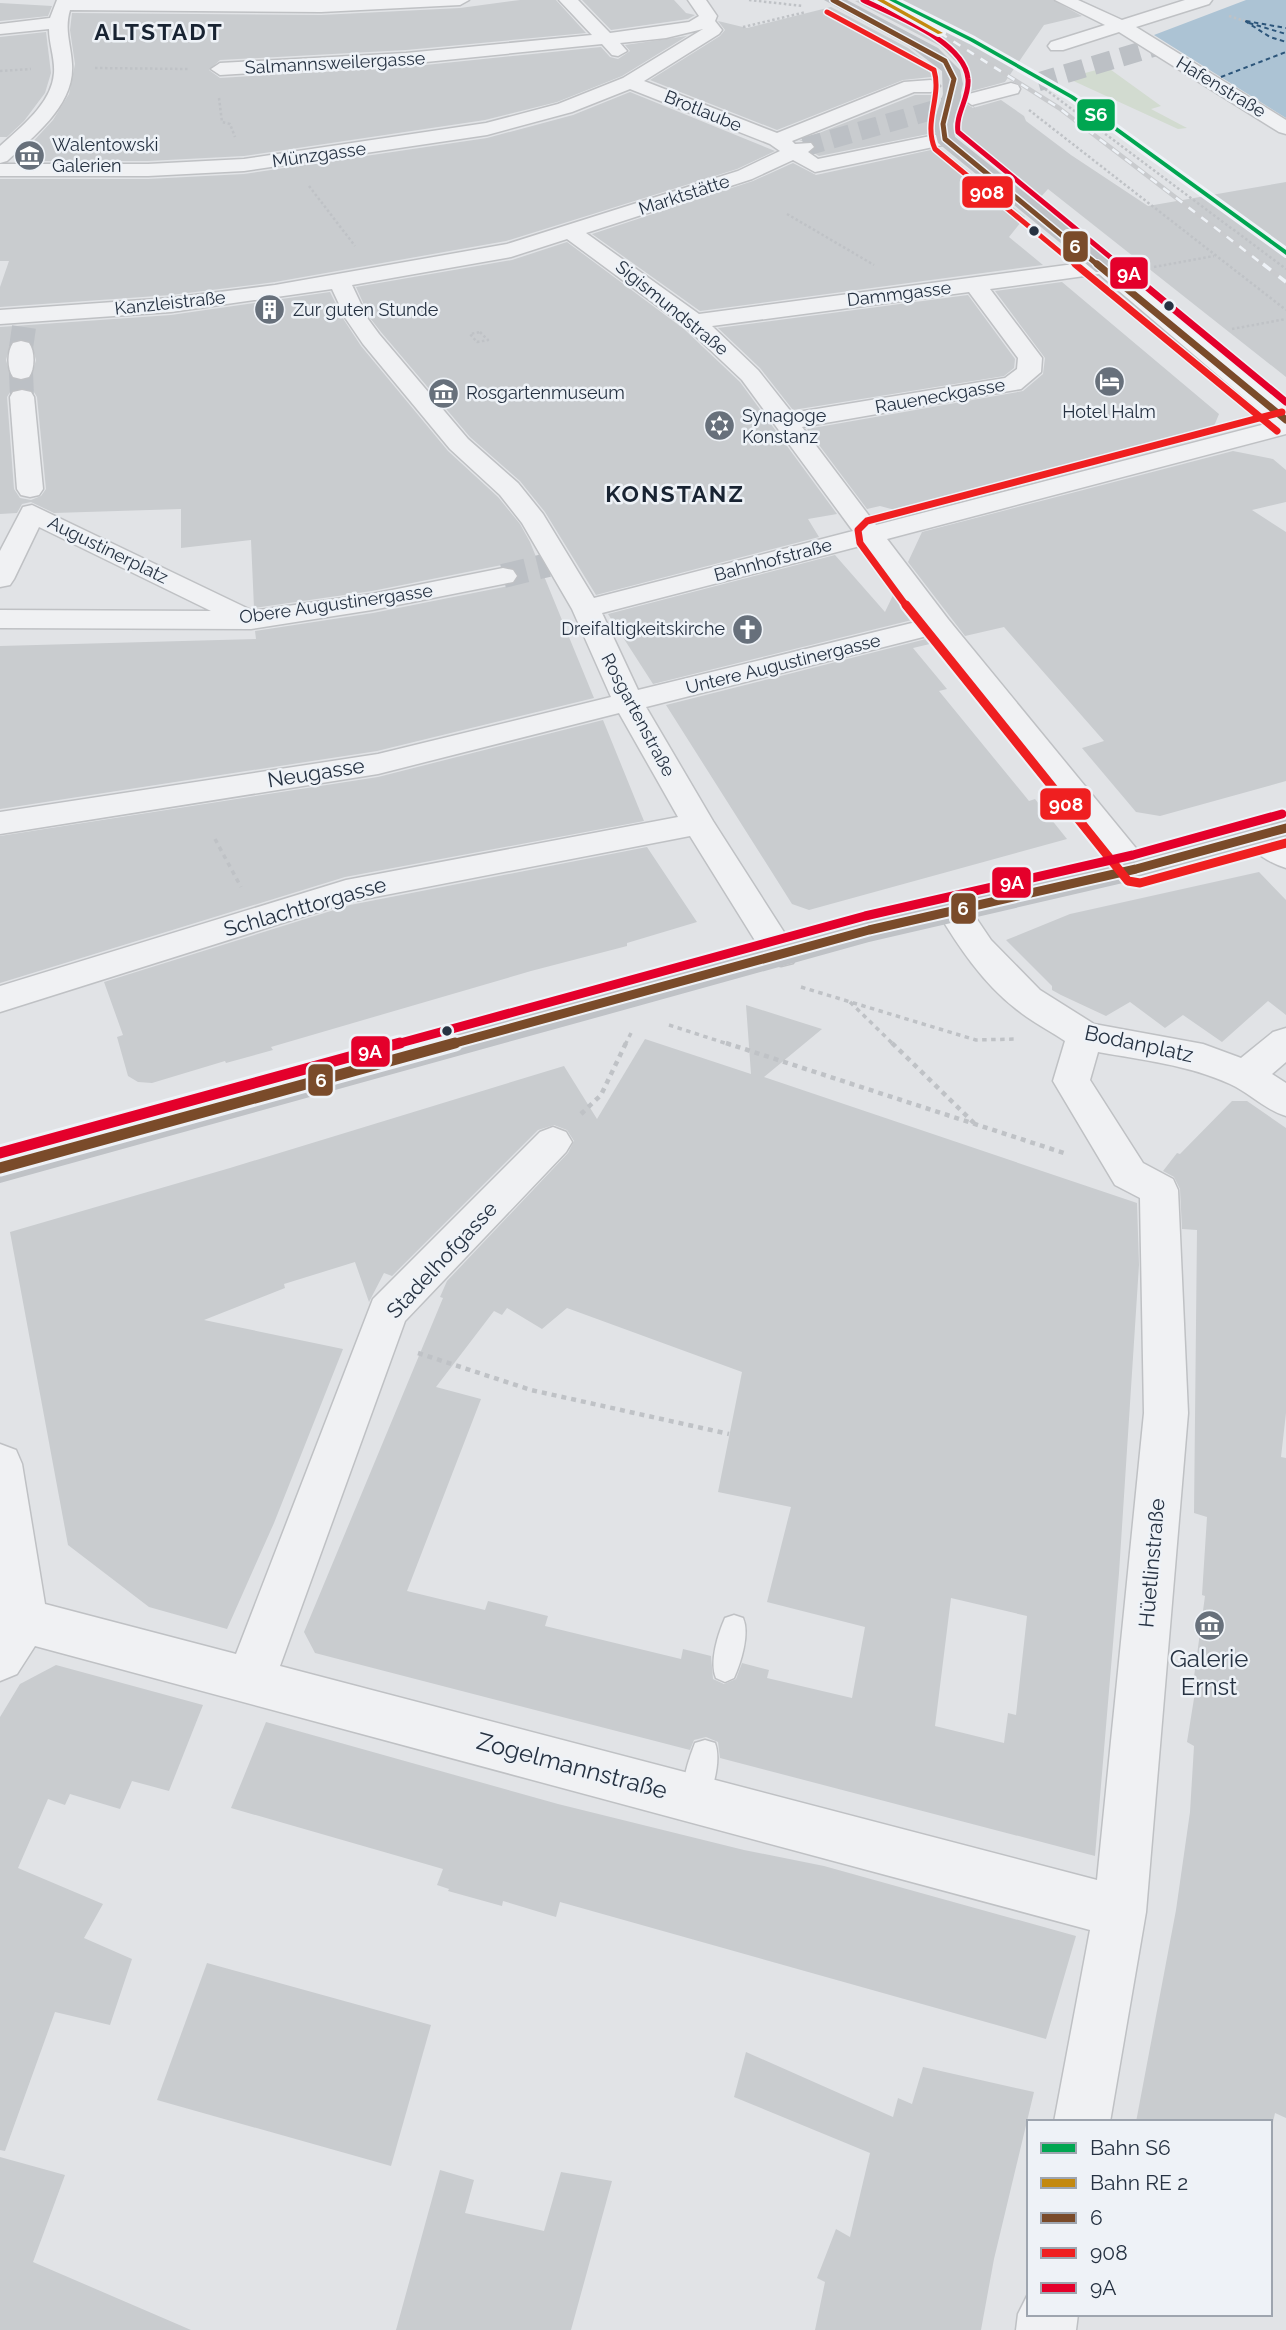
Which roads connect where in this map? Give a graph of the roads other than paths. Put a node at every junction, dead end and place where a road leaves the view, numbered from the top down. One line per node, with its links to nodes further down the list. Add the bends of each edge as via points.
1 (460, 0): 8 (street)
2 (568, 0): 13 (street)
3 (696, 0): 10 (street)
4 (832, 0): 21 (street, bridge, via 931,51 950,68 954,79)
5 (1064, 0): 11 (street, Hafenstraße)
6 (1203, 0): 11 (street)
7 (252, 3): 8 (street); 9 (street)
8 (323, 4)
9 (61, 9): 12 (street); 23 (street, via 62,84)
10 (710, 26): 13 (street, Salmannsweilergasse); 16 (street, Münzgasse)
11 (1121, 26): 14 (street); 20 (street, Hafenstraße, via 1215,79)
12 (0, 29)
13 (606, 39): 15 (street, Salmannsweilergasse, via 388,61); 16 (street)
14 (1057, 46)
15 (220, 69)
16 (636, 79): 22 (street, Brotlaube); 24 (street, Münzgasse, via 565,108 487,129 286,160 148,170)
17 (931, 86): 22 (street, Marktstätte, via 911,86)
18 (1011, 89): 19 (street)
19 (972, 99)
20 (1286, 128)
21 (944, 131): 22 (street, via 815,166); 26 (street)
22 (791, 147): 25 (street, Marktstätte, via 745,175)
23 (0, 157)
24 (0, 170)
25 (570, 231): 27 (street, Marktstätte, via 511,250); 30 (street, Sigismundstraße)
26 (1104, 267): 28 (street, Dammgasse); 32 (street)
27 (340, 282): 31 (street, Kanzleistraße); 39 (street, Rosgartenstraße, via 371,339 459,444 509,489 534,520 554,563)
28 (975, 284): 30 (street, Dammgasse); 33 (street, Raueneckgasse, via 1030,358 1029,372 1012,384)
29 (0, 317): 31 (street, Kanzleistraße)
30 (694, 322): 33 (street, Sigismundstraße, via 750,375)
31 (24, 330): 35 (street, via 21,384)
32 (1286, 420)
33 (785, 422): 36 (street, Sigismundstraße)
34 (1286, 426): 36 (street, Bahnhofstraße)
35 (30, 489)
36 (870, 535): 39 (street, Bahnhofstraße); 42 (street, Sigismundstraße)
37 (503, 576): 41 (street, Obere Augustinergasse, via 372,603)
38 (0, 579): 41 (street, Augustinerplatz, via 32,513)
39 (586, 609): 43 (street, Rosgartenstraße)
40 (0, 619): 41 (street, Obere Augustinergasse)
41 (251, 620)
42 (938, 625): 43 (street, Untere Augustinergasse); 48 (street, Sigismundstraße)
43 (628, 702): 44 (street, Neugasse, via 378,764); 45 (street, Rosgartenstraße)
44 (0, 823)
45 (698, 824): 50 (street, Rosgartenstraße); 51 (street, Schlachttorgasse, via 345,891)
46 (1272, 832): 47 (street); 48 (street)
47 (1286, 857)
48 (1136, 869): 49 (street)
49 (954, 911): 50 (street); 52 (street, Bodanplatz, via 979,949 1027,999)
50 (781, 954): 57 (street)
51 (0, 999)
52 (1085, 1036): 54 (street, Bodanplatz, via 1203,1058); 63 (street, Hüetlinstraße, via 1071,1080 1144,1182 1166,1413)
53 (1286, 1041): 54 (street)
54 (1246, 1075): 55 (street, Bodanplatz)
55 (1286, 1102)
56 (553, 1142): 62 (street, Stadelhofgasse, via 388,1311)
57 (0, 1168)
58 (0, 1464): 60 (street)
59 (734, 1627): 61 (lane)
60 (12, 1639): 62 (street, Zogelmannstraße)
61 (724, 1669)
62 (251, 1679): 63 (street, Zogelmannstraße, via 700,1776)
63 (1120, 1912): 64 (street, Hüetlinstraße)
64 (1082, 2120)

